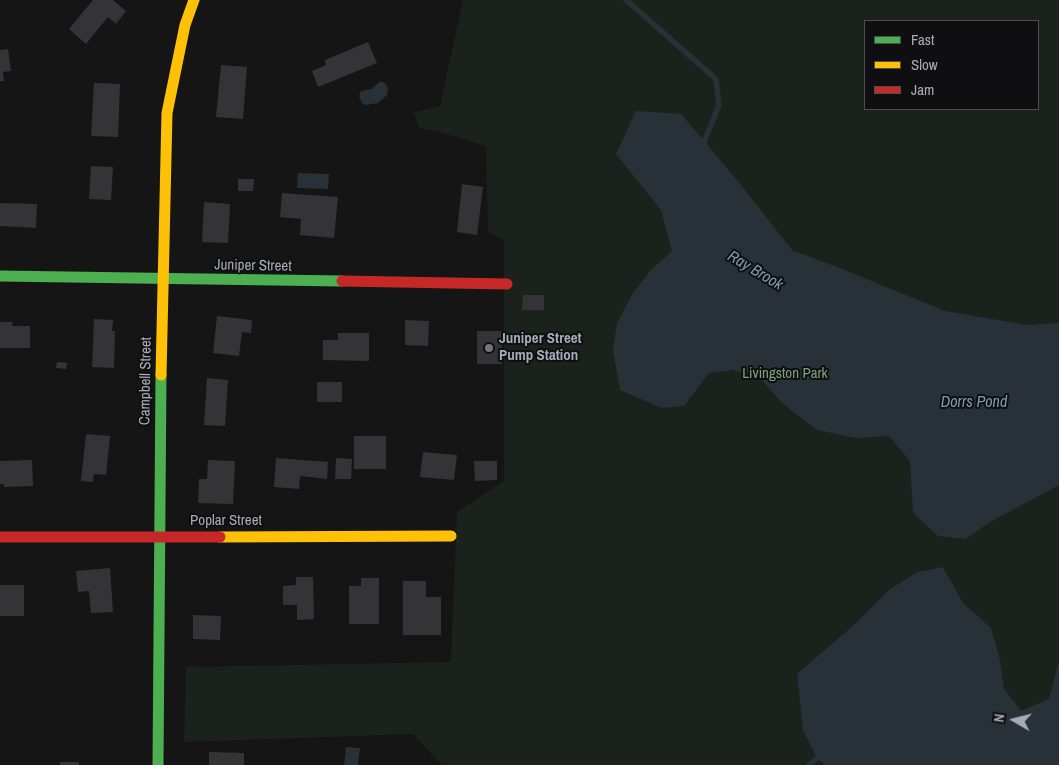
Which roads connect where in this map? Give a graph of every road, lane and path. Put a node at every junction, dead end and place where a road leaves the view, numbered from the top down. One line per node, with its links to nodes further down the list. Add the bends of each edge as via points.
1 (194, 0): 3 (street, Campbell Street, via 185,25 168,112)
2 (0, 276): 3 (street, Juniper Street)
3 (162, 280): 4 (street, Juniper Street); 5 (street, Campbell Street)
4 (506, 284)
5 (158, 536): 6 (street, Poplar Street); 7 (street, Poplar Street); 8 (street, Campbell Street)
6 (451, 536)
7 (0, 537)
8 (158, 765)

